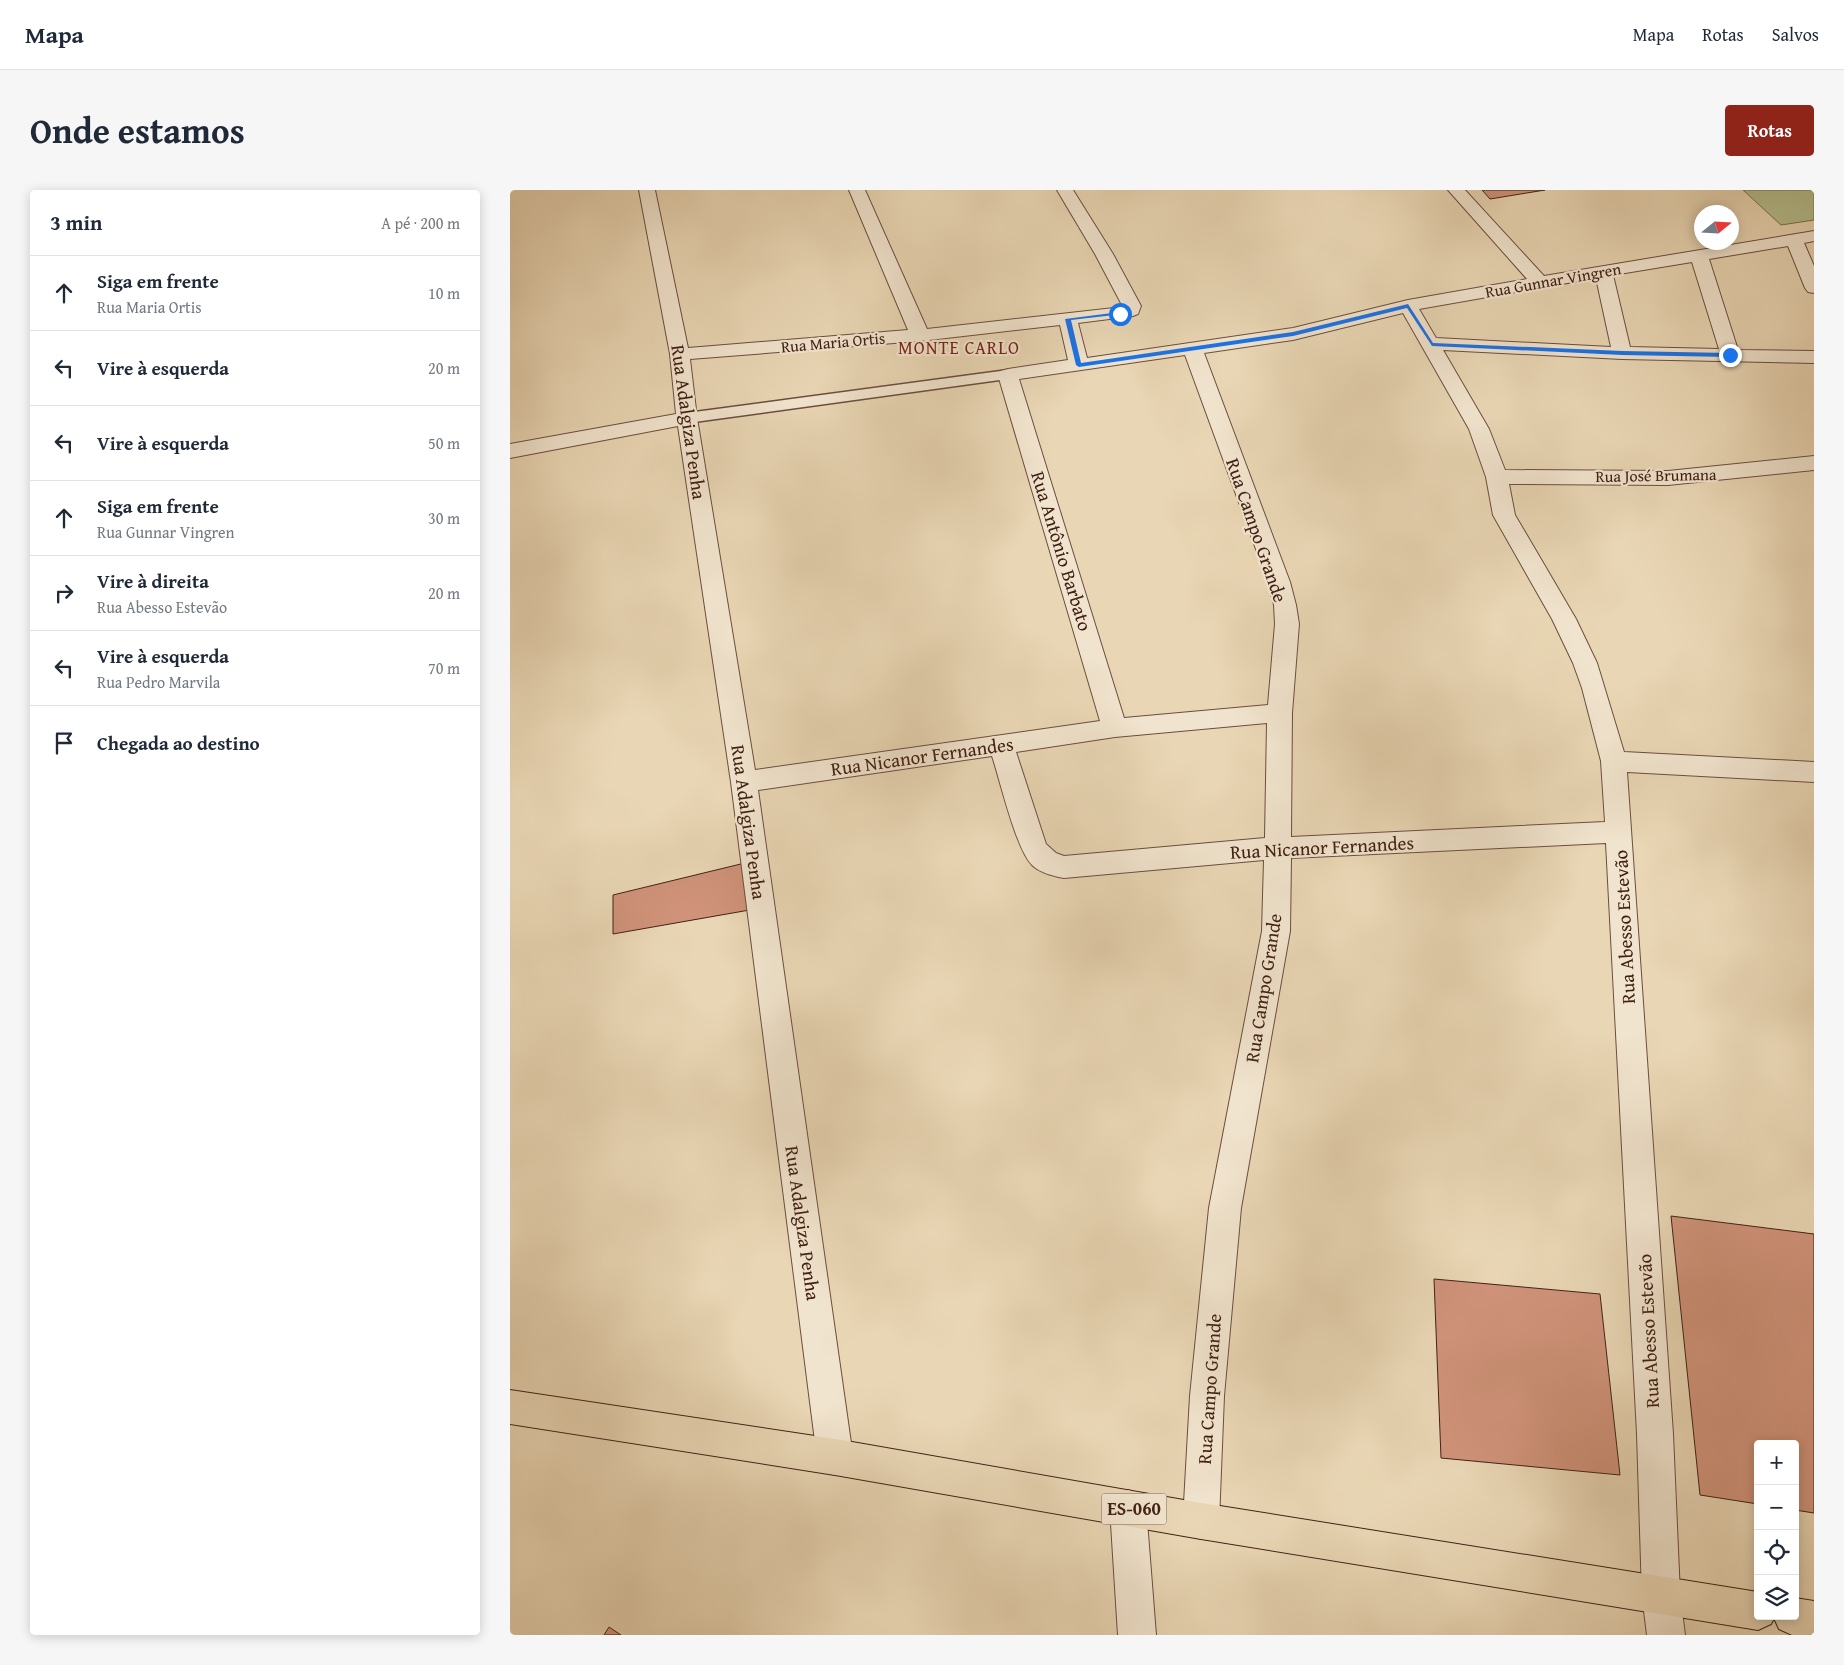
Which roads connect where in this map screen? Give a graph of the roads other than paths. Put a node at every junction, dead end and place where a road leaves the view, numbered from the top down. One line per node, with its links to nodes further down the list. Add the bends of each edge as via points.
1 (647, 190): 17 (street, Rua Adalgiza Penha)
2 (857, 190): 13 (street)
3 (1065, 190): 12 (street, Rua Maria Ortis, via 1132,306 1120,314)
4 (1456, 190): 9 (street)
5 (1814, 236): 6 (street, Rua Gunnar Vingren)
6 (1794, 240): 7 (street, Rua Gunnar Vingren); 10 (street)
7 (1699, 256): 8 (street, Rua Gunnar Vingren); 18 (street)
8 (1603, 271): 9 (street, Rua Gunnar Vingren); 16 (street)
9 (1540, 282): 11 (street, Rua Gunnar Vingren)
10 (1814, 288)
11 (1408, 306): 14 (street, Rua Abesso Estevão); 15 (street, Rua Gunnar Vingren, via 1293,334)
12 (1068, 319): 13 (street, Rua Maria Ortis); 20 (street)
13 (920, 335): 17 (street, Rua Maria Ortis)
14 (1432, 344): 16 (street); 25 (street, Rua Abesso Estevão, via 1479,429)
15 (1193, 350): 20 (street, Rua Gunnar Vingren); 26 (street, Rua Campo Grande, via 1260,528 1285,605)
16 (1622, 353): 18 (street)
17 (680, 354): 22 (street, Rua Adalgiza Penha)
18 (1730, 355): 19 (street)
19 (1814, 357)
20 (1079, 365): 21 (street, Rua Gunnar Vingren)
21 (1008, 375): 22 (lane); 27 (street, Rua Antônio Barbato)
22 (688, 418): 23 (street); 31 (street, Rua Adalgiza Penha)
23 (510, 451)
24 (1814, 463): 25 (street, Rua José Brumana, via 1668,478)
25 (1497, 476): 29 (street, Rua Abesso Estevão, via 1504,515 1564,619 1585,663)
26 (1280, 713): 27 (street, Rua Nicanor Fernandes); 33 (street, Rua Campo Grande)
27 (1115, 728): 28 (street, Rua Nicanor Fernandes)
28 (1001, 744): 31 (street, Rua Nicanor Fernandes); 33 (street, Rua Nicanor Fernandes, via 1034,847 1048,864 1064,867)
29 (1614, 761): 30 (street); 32 (street, Rua Abesso Estevão)
30 (1814, 772)
31 (744, 782): 35 (street, Rua Adalgiza Penha)
32 (1619, 832): 33 (street, Rua Nicanor Fernandes); 38 (street, Rua Abesso Estevão, via 1654,1424)
33 (1278, 848): 37 (street, Rua Campo Grande, via 1276,931 1224,1208 1207,1396)
34 (510, 1407): 35 (main road, ES-060)
35 (835, 1457): 36 (main road, ES-060)
36 (1128, 1508): 37 (main road, ES-060); 42 (street)
37 (1201, 1521): 38 (main road, ES-060)
38 (1660, 1595): 39 (main road, ES-060); 43 (street, Rua Abesso Estevão)
39 (1754, 1610)
40 (1799, 1617): 41 (main road)
41 (1814, 1620)
42 (1137, 1635)
43 (1666, 1635)

